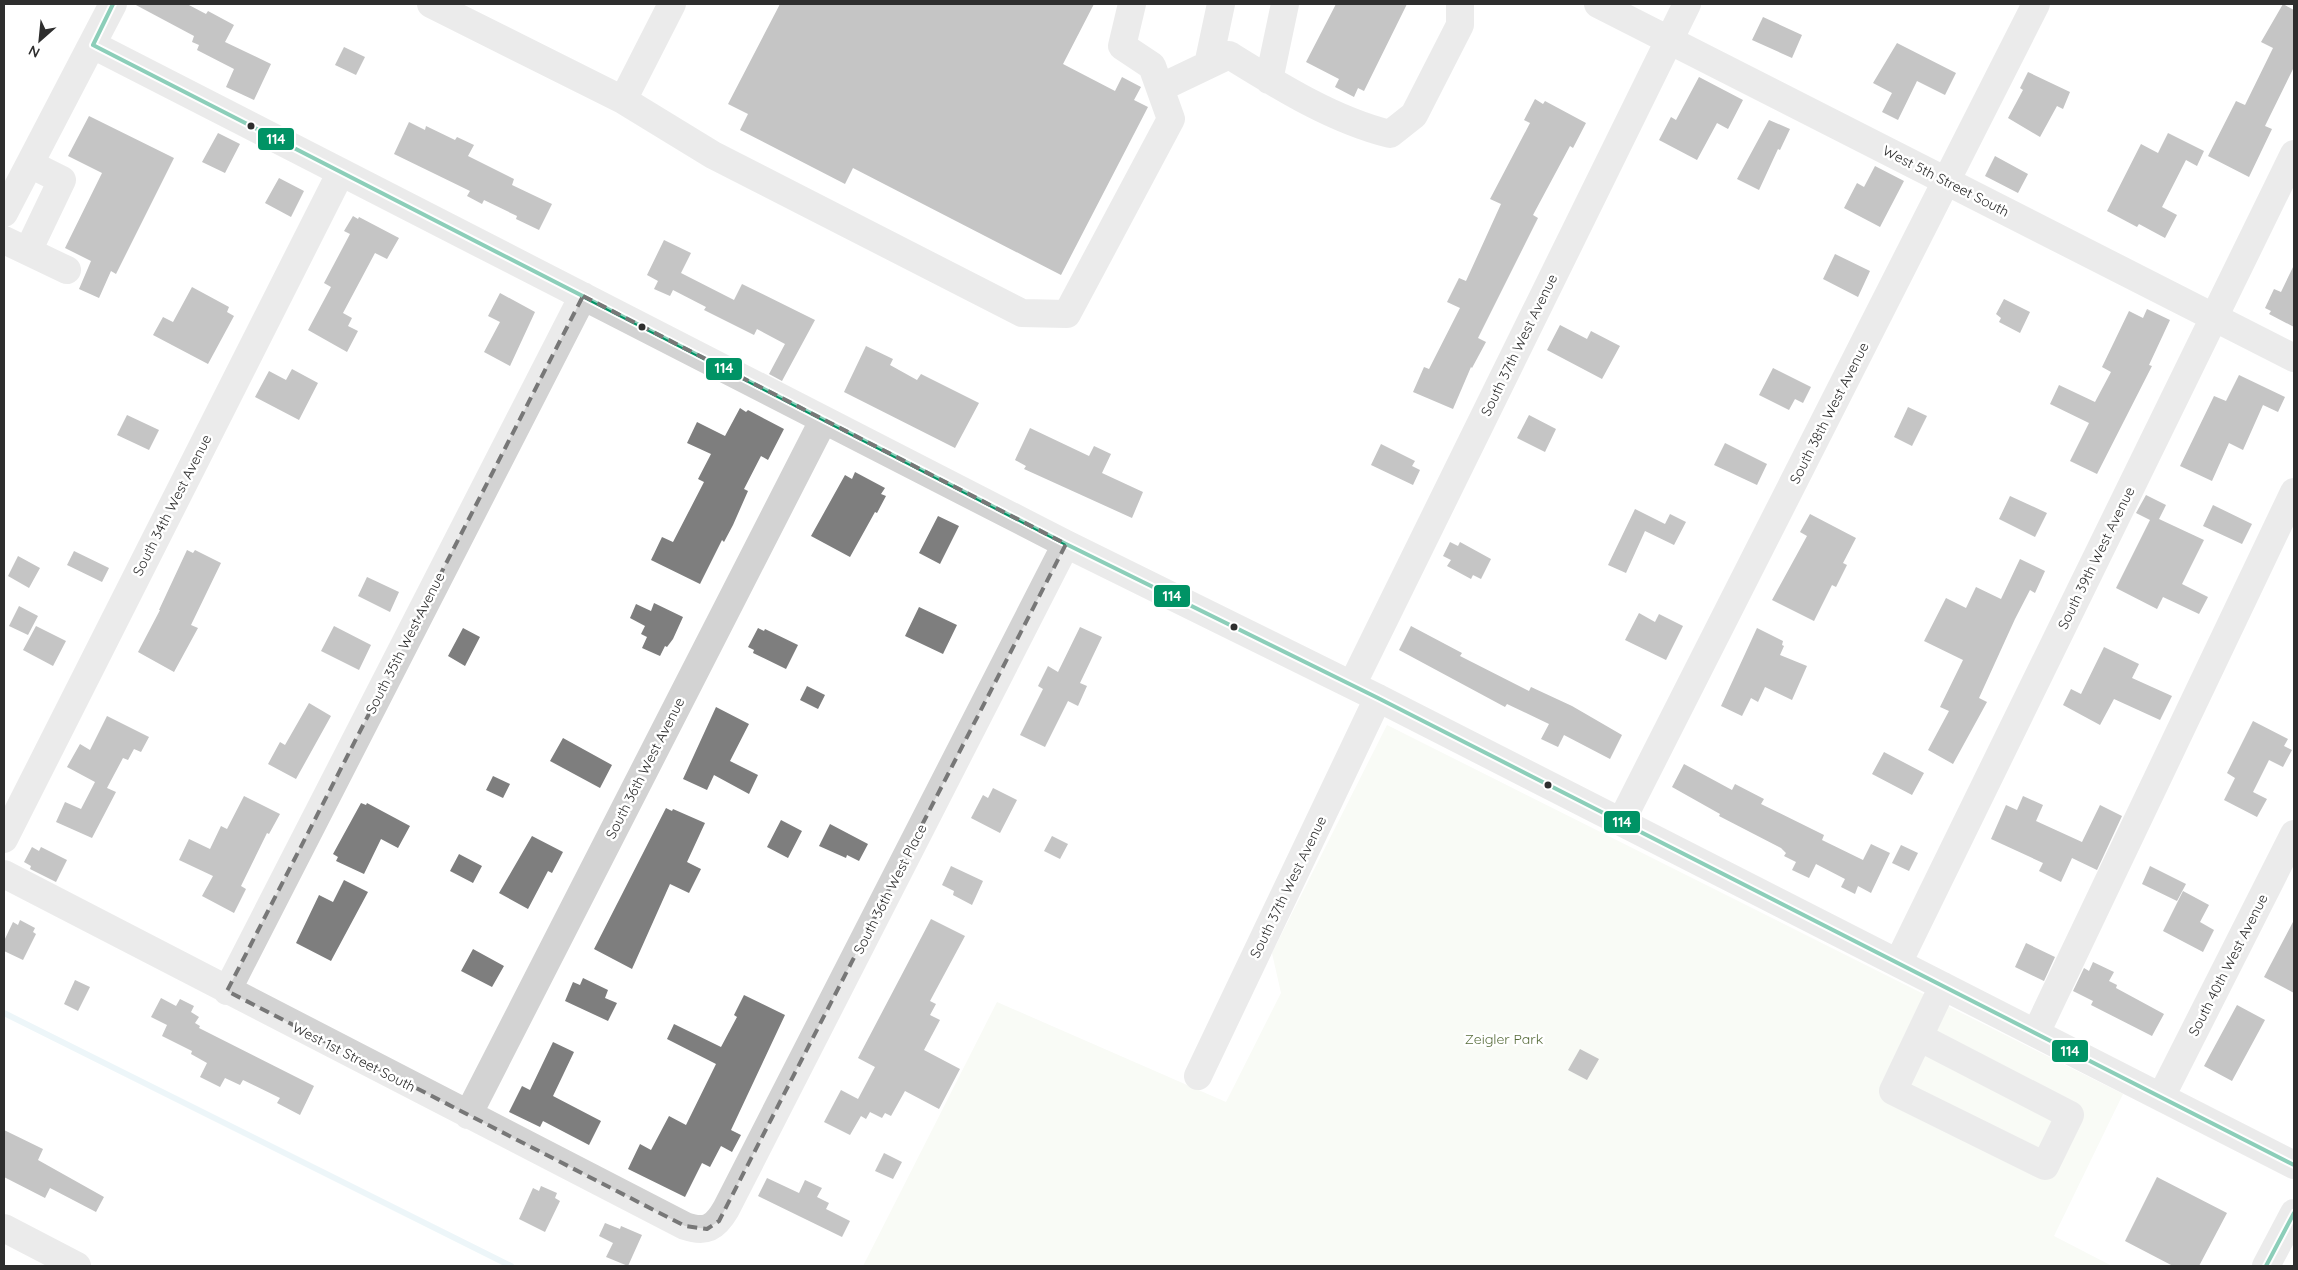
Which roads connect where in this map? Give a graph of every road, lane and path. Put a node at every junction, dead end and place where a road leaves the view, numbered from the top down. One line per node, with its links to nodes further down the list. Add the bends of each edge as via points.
1 (114, 4): 12 (street)
2 (431, 4): 16 (street)
3 (672, 4): 16 (street)
4 (1132, 4): 15 (street, via 1122,46 1152,66)
5 (1221, 4): 13 (street)
6 (1285, 4): 14 (street)
7 (1460, 4): 14 (street, via 1460,25 1414,115 1390,134 1359,126)
8 (1598, 4): 11 (street, West 5th Street South)
9 (1687, 4): 11 (street, South 37th West Avenue)
10 (2036, 4): 20 (street, South 38th West Avenue)
11 (1669, 39): 20 (street, West 5th Street South); 32 (street, South 37th West Avenue)
12 (93, 45): 18 (street); 19 (street)
13 (1208, 65): 14 (street, via 1228,55); 15 (street)
14 (1269, 80)
15 (1160, 88): 16 (street, via 1172,119 1067,314 1022,313 713,155)
16 (623, 100)
17 (2294, 154): 27 (street, South 39th West Avenue)
18 (30, 164): 21 (street); 22 (street, via 62,180)
19 (341, 172): 26 (street); 36 (street, South 34th West Avenue)
20 (1946, 181): 27 (street, West 5th Street South); 34 (street, South 38th West Avenue)
21 (9, 203): 22 (street)
22 (47, 211): 24 (street)
23 (4, 240): 24 (street)
24 (28, 251): 25 (street)
25 (67, 270)
26 (583, 296): 29 (street); 40 (street, South 35th West Avenue)
27 (2214, 317): 28 (street, West 5th Street South); 38 (street, South 39th West Avenue)
28 (2294, 358)
29 (823, 420): 31 (street); 45 (street, South 36th West Avenue)
30 (2294, 492): 41 (street)
31 (1066, 544): 32 (street); 49 (street, South 36th West Place, via 726,1209 719,1222)
32 (1352, 685): 33 (street)
33 (1378, 698): 34 (street); 43 (street, South 37th West Avenue)
34 (1621, 822): 38 (street)
35 (2294, 834): 44 (street, South 40th West Avenue)
36 (4, 839)
37 (4, 874): 40 (street, West 1st Street South)
38 (1898, 963): 39 (street)
39 (1943, 986): 41 (street); 42 (street)
40 (227, 991): 45 (street, West 1st Street South)
41 (2036, 1033): 44 (street)
42 (1918, 1038): 42 (street, via 1893,1090 2045,1166 2070,1115)
43 (1198, 1076)
44 (2161, 1097): 46 (street)
45 (468, 1115): 49 (street, West 1st Street South, via 685,1226)
46 (2294, 1165)
47 (2294, 1213): 51 (street)
48 (4, 1228): 50 (street)
49 (707, 1229)
50 (77, 1266)
51 (2266, 1266)

